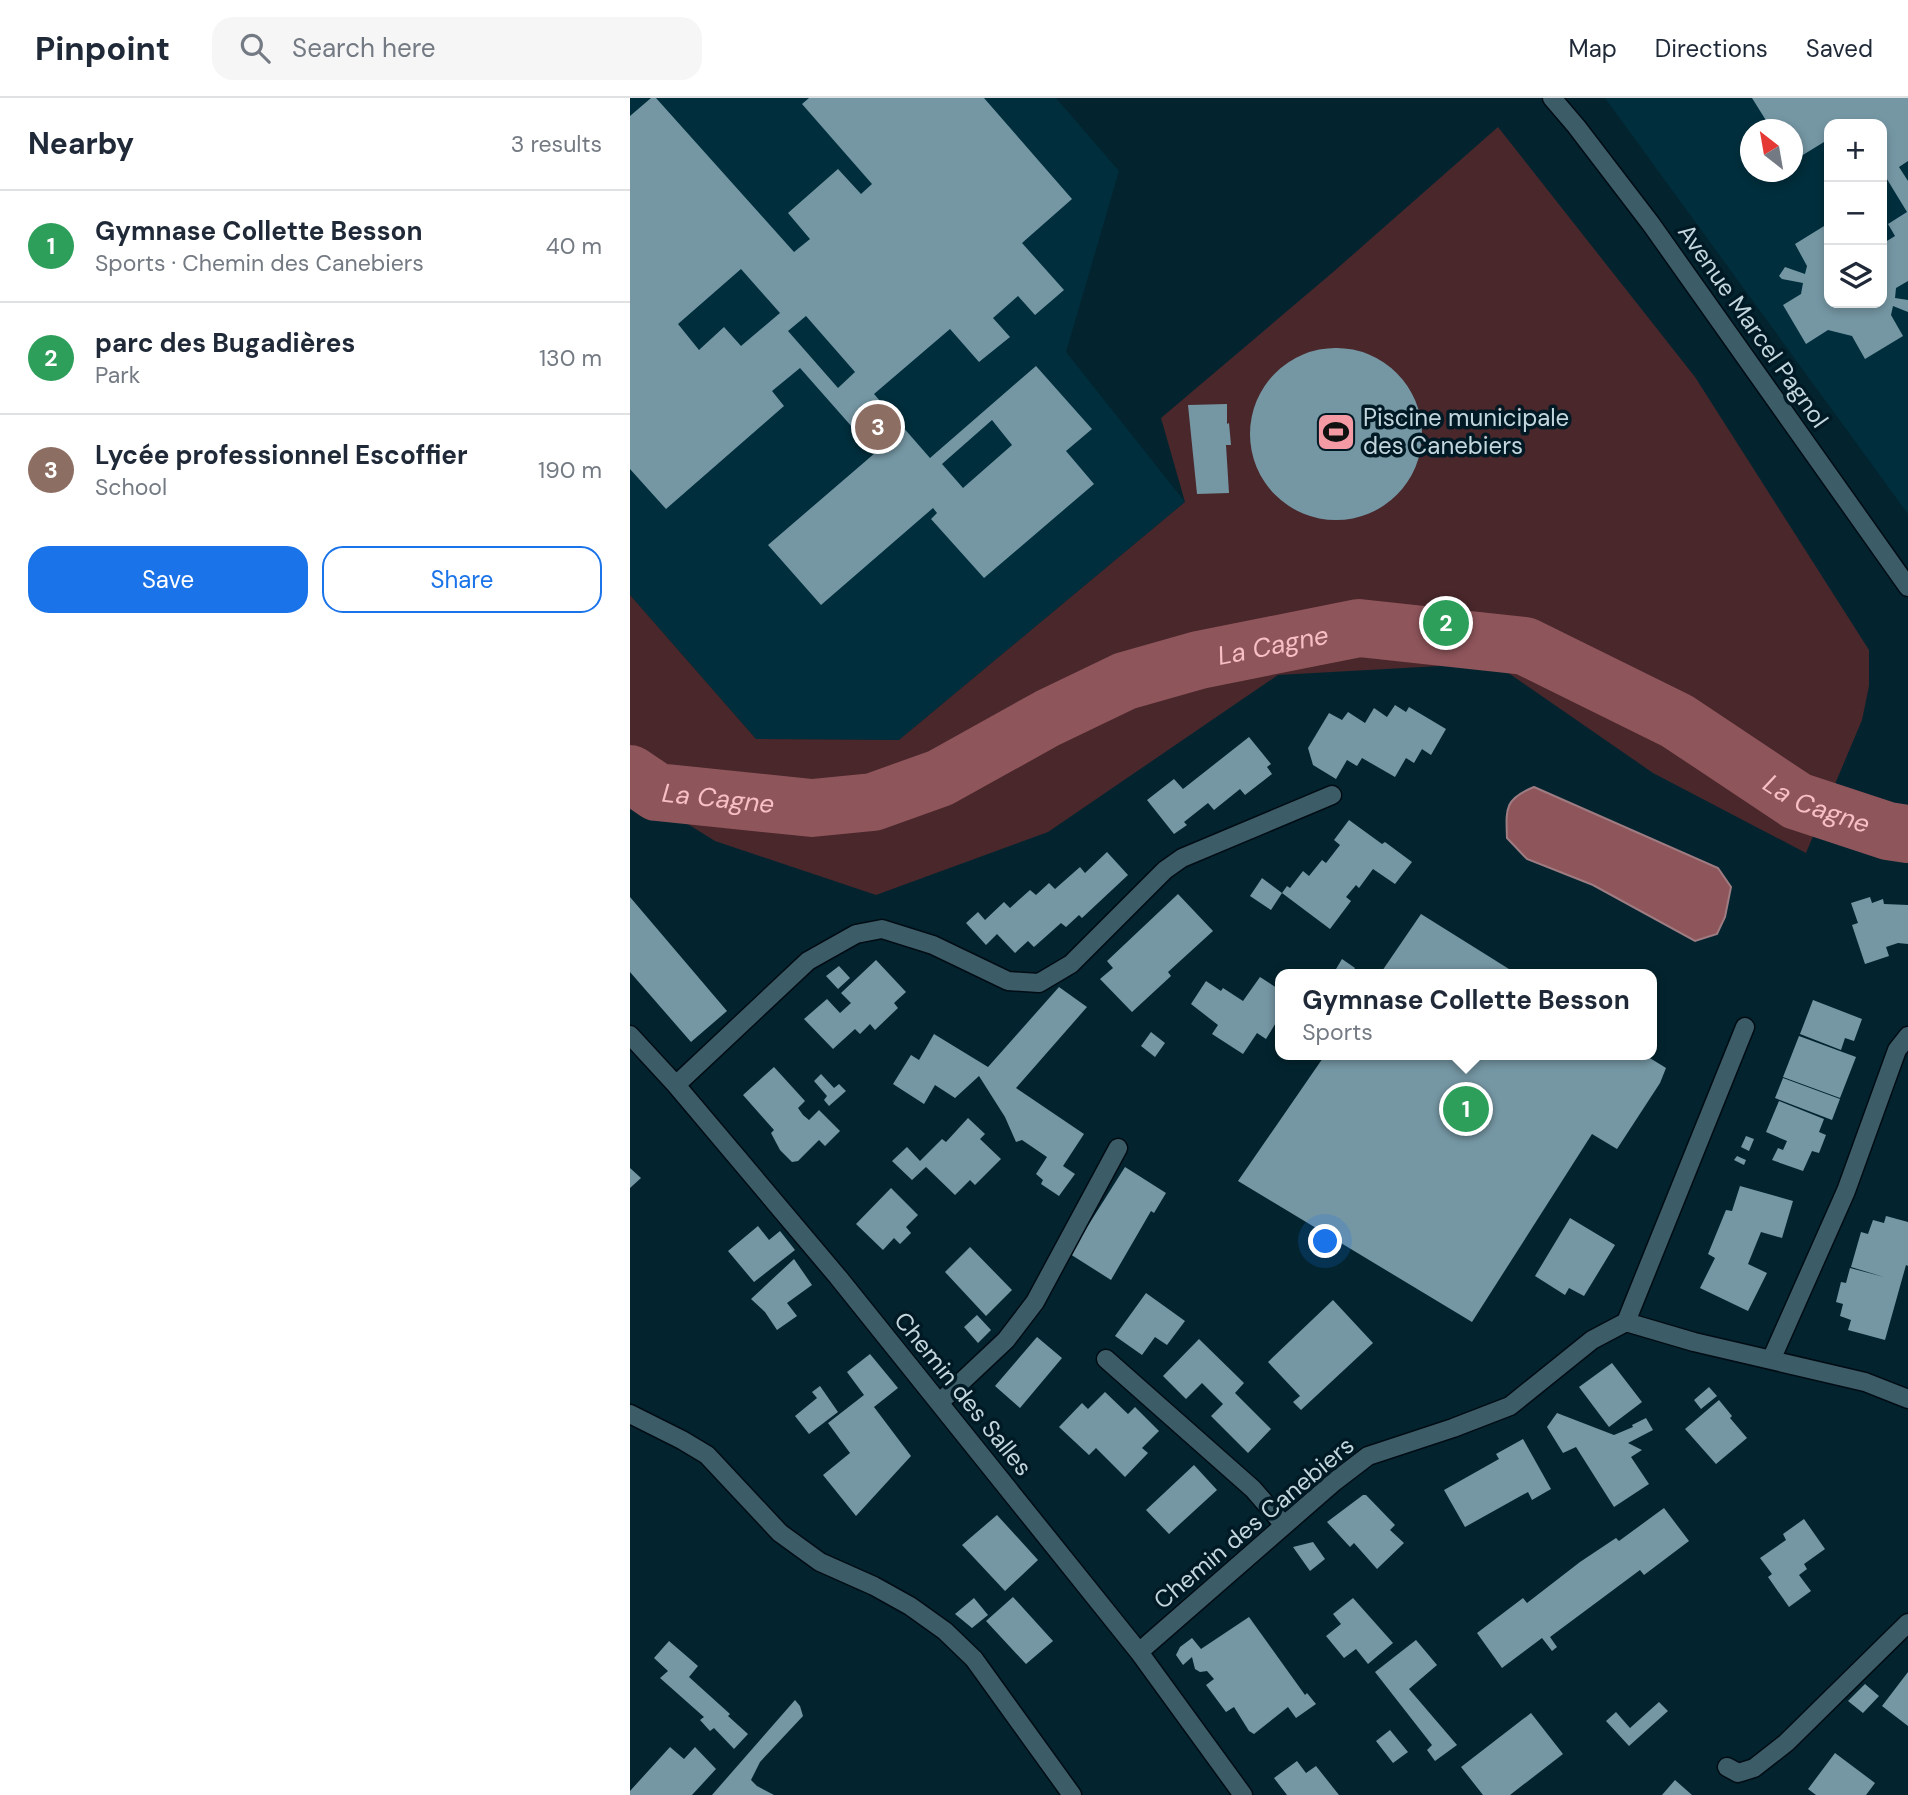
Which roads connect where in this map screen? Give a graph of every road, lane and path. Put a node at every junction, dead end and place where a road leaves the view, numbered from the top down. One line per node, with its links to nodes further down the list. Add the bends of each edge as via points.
1 (1552, 98): 2 (street, Avenue Marcel Pagnol, via 1651,224)
2 (1908, 587)
3 (1332, 795): 7 (street, via 1182,858 1071,964 1039,983 1008,981 933,945 882,929 856,934 808,961)
4 (1745, 1027): 9 (street)
5 (630, 1034): 7 (street, Chemin des Salles)
6 (1908, 1036): 11 (street, via 1897,1050 1846,1191)
7 (676, 1085): 13 (street, Chemin des Salles)
8 (1118, 1148): 13 (street, via 1035,1302 1006,1340)
9 (1626, 1322): 11 (street); 15 (street, Chemin des Canebiers, via 1592,1340 1510,1406 1368,1456)
10 (1106, 1359): 15 (street, via 1253,1489)
11 (1771, 1360): 12 (street, via 1865,1382)
12 (1908, 1399)
13 (939, 1403): 17 (street, Chemin des Salles)
14 (630, 1414): 19 (street, via 707,1455 780,1533 820,1562 886,1592 945,1631 974,1659)
15 (1284, 1525): 17 (street, Chemin des Canebiers)
16 (1908, 1623): 18 (street, via 1786,1743 1754,1768 1738,1773)
17 (1139, 1653): 20 (street, Chemin des Salles)
18 (1727, 1767)
19 (1072, 1795)
20 (1243, 1795)

